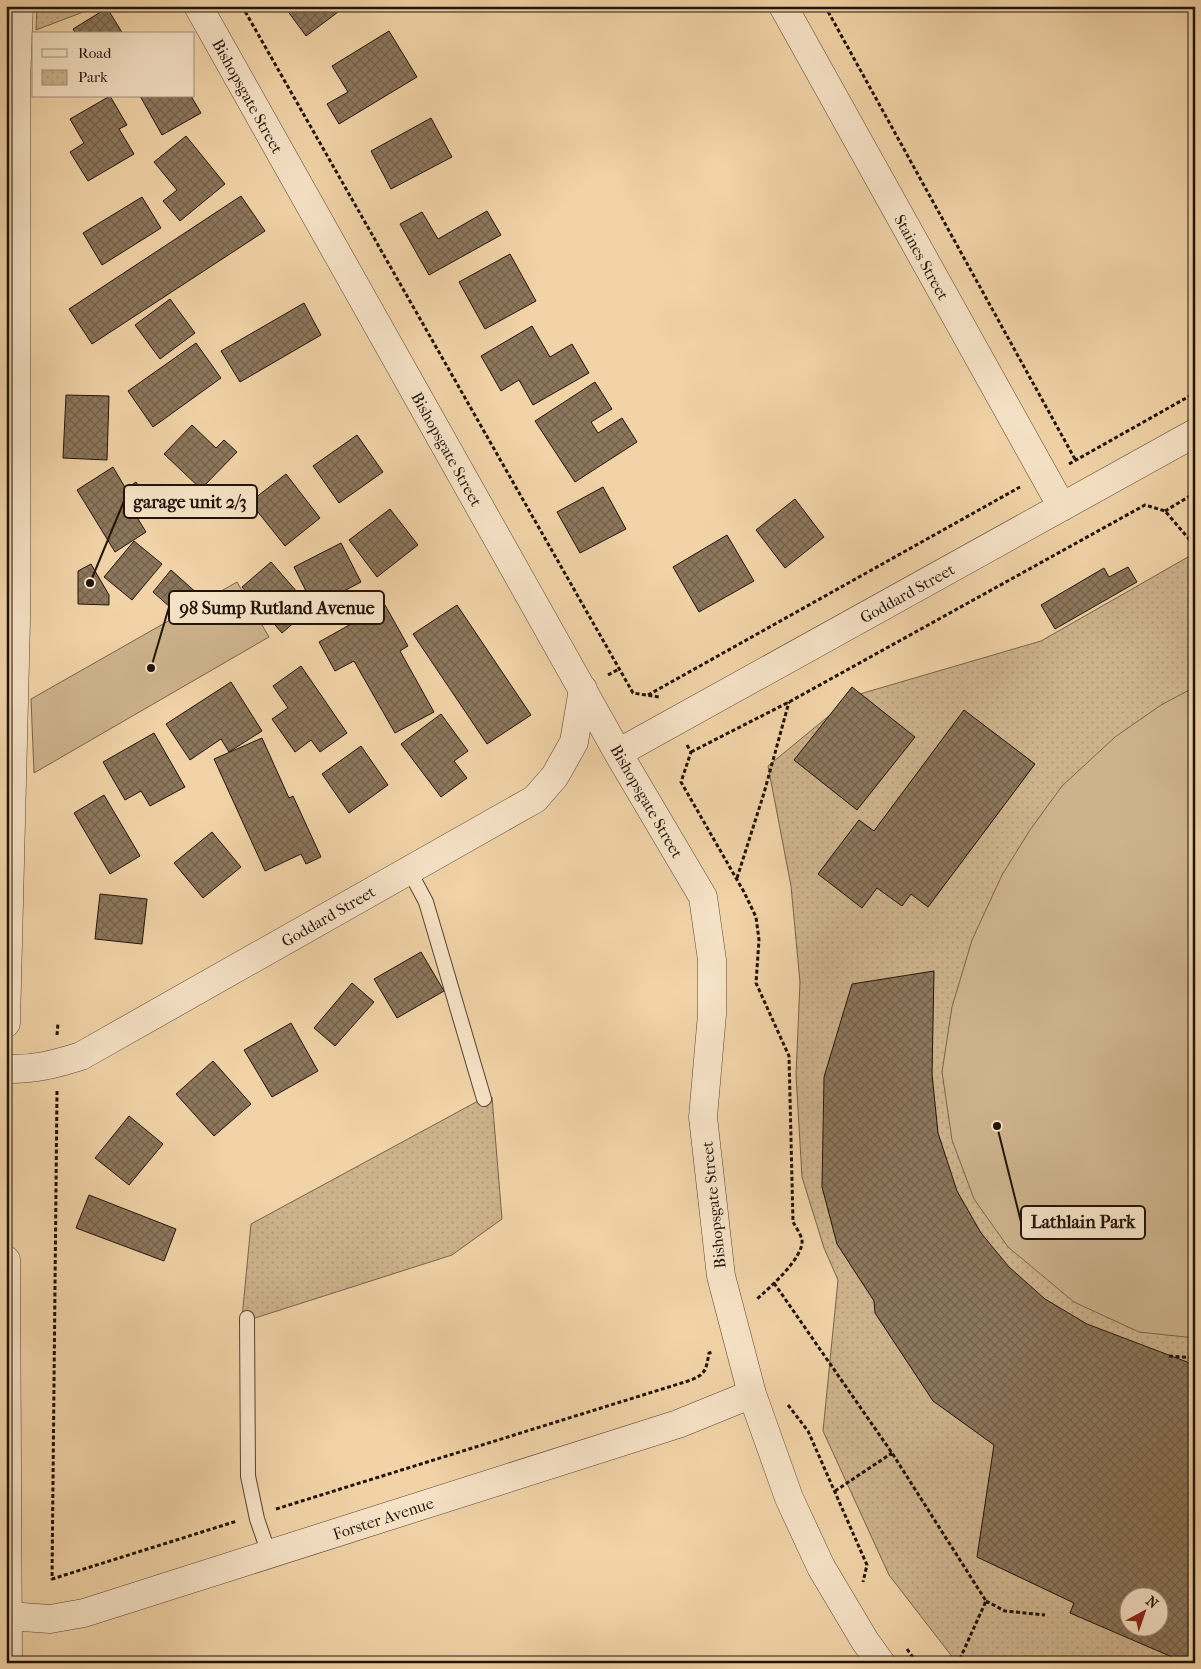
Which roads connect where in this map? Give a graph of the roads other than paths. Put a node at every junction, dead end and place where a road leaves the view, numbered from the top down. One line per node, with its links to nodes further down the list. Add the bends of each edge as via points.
1 (198, 6): 6 (street, Bishopsgate Street)
2 (783, 6): 5 (street, Staines Street)
3 (19, 7): 9 (street, via 16,93 16,620)
4 (1195, 433): 5 (street, Goddard Street)
5 (1062, 507): 7 (street, Goddard Street)
6 (583, 689): 7 (street, Bishopsgate Street); 8 (street, Goddard Street, via 574,742 555,776 535,799)
7 (618, 753): 14 (street, Bishopsgate Street, via 703,897 712,960 712,1014 703,1117 721,1276)
8 (409, 870): 10 (street, Goddard Street, via 81,1056 51,1066); 11 (lane, via 426,902)
9 (6, 1023)
10 (6, 1069)
11 (484, 1099)
12 (6, 1260): 16 (street)
13 (247, 1318): 15 (lane, via 248,1476)
14 (752, 1394): 15 (street, Forster Avenue, via 678,1424); 18 (street, Bishopsgate Street, via 789,1498 821,1567)
15 (269, 1554): 16 (street, Forster Avenue, via 84,1614 50,1618)
16 (8, 1616): 17 (street)
17 (8, 1663)
18 (881, 1663)

